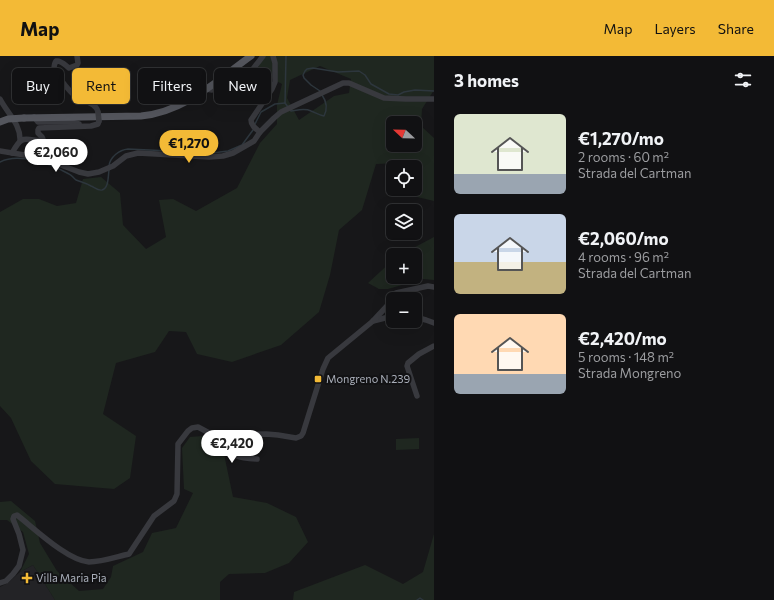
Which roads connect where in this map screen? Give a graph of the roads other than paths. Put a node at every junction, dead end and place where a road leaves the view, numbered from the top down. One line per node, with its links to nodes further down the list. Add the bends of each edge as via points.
1 (77, 56): 11 (street, bridge, via 77,66 69,68 58,60 55,62 54,70 75,95 97,107 98,124)
2 (251, 56): 5 (main road)
3 (263, 56): 5 (street, via 253,69 218,88)
4 (273, 56): 12 (street, via 275,82 251,120)
5 (206, 89)
6 (434, 98): 12 (street, via 384,98 349,83 343,83 281,112)
7 (0, 99): 13 (street, via 16,123)
8 (183, 104): 9 (main road, via 152,115)
9 (34, 117): 10 (main road, bridge); 11 (street, via 38,122 71,122)
10 (0, 122)
11 (91, 126): 13 (street, via 41,127 38,133 43,139 41,141)
12 (256, 129): 15 (street, via 254,141 222,156 138,153 126,156 99,172 88,174 43,158)
13 (20, 141): 15 (street)
14 (0, 151): 15 (street)
15 (12, 153)
16 (434, 287): 19 (street, via 396,293)
17 (386, 318): 19 (street)
18 (422, 319): 20 (street)
19 (373, 321): 23 (street, via 332,354 324,364 304,430 299,438 266,434)
20 (434, 323)
21 (434, 346): 22 (street, via 407,366)
22 (417, 396)
23 (217, 435): 24 (street, via 229,451 238,457); 25 (street, via 198,427 192,428 178,444 174,501 154,516 129,554 89,562 79,559 61,551 17,515 13,519 23,550 14,574)
24 (257, 458)
25 (0, 583)

